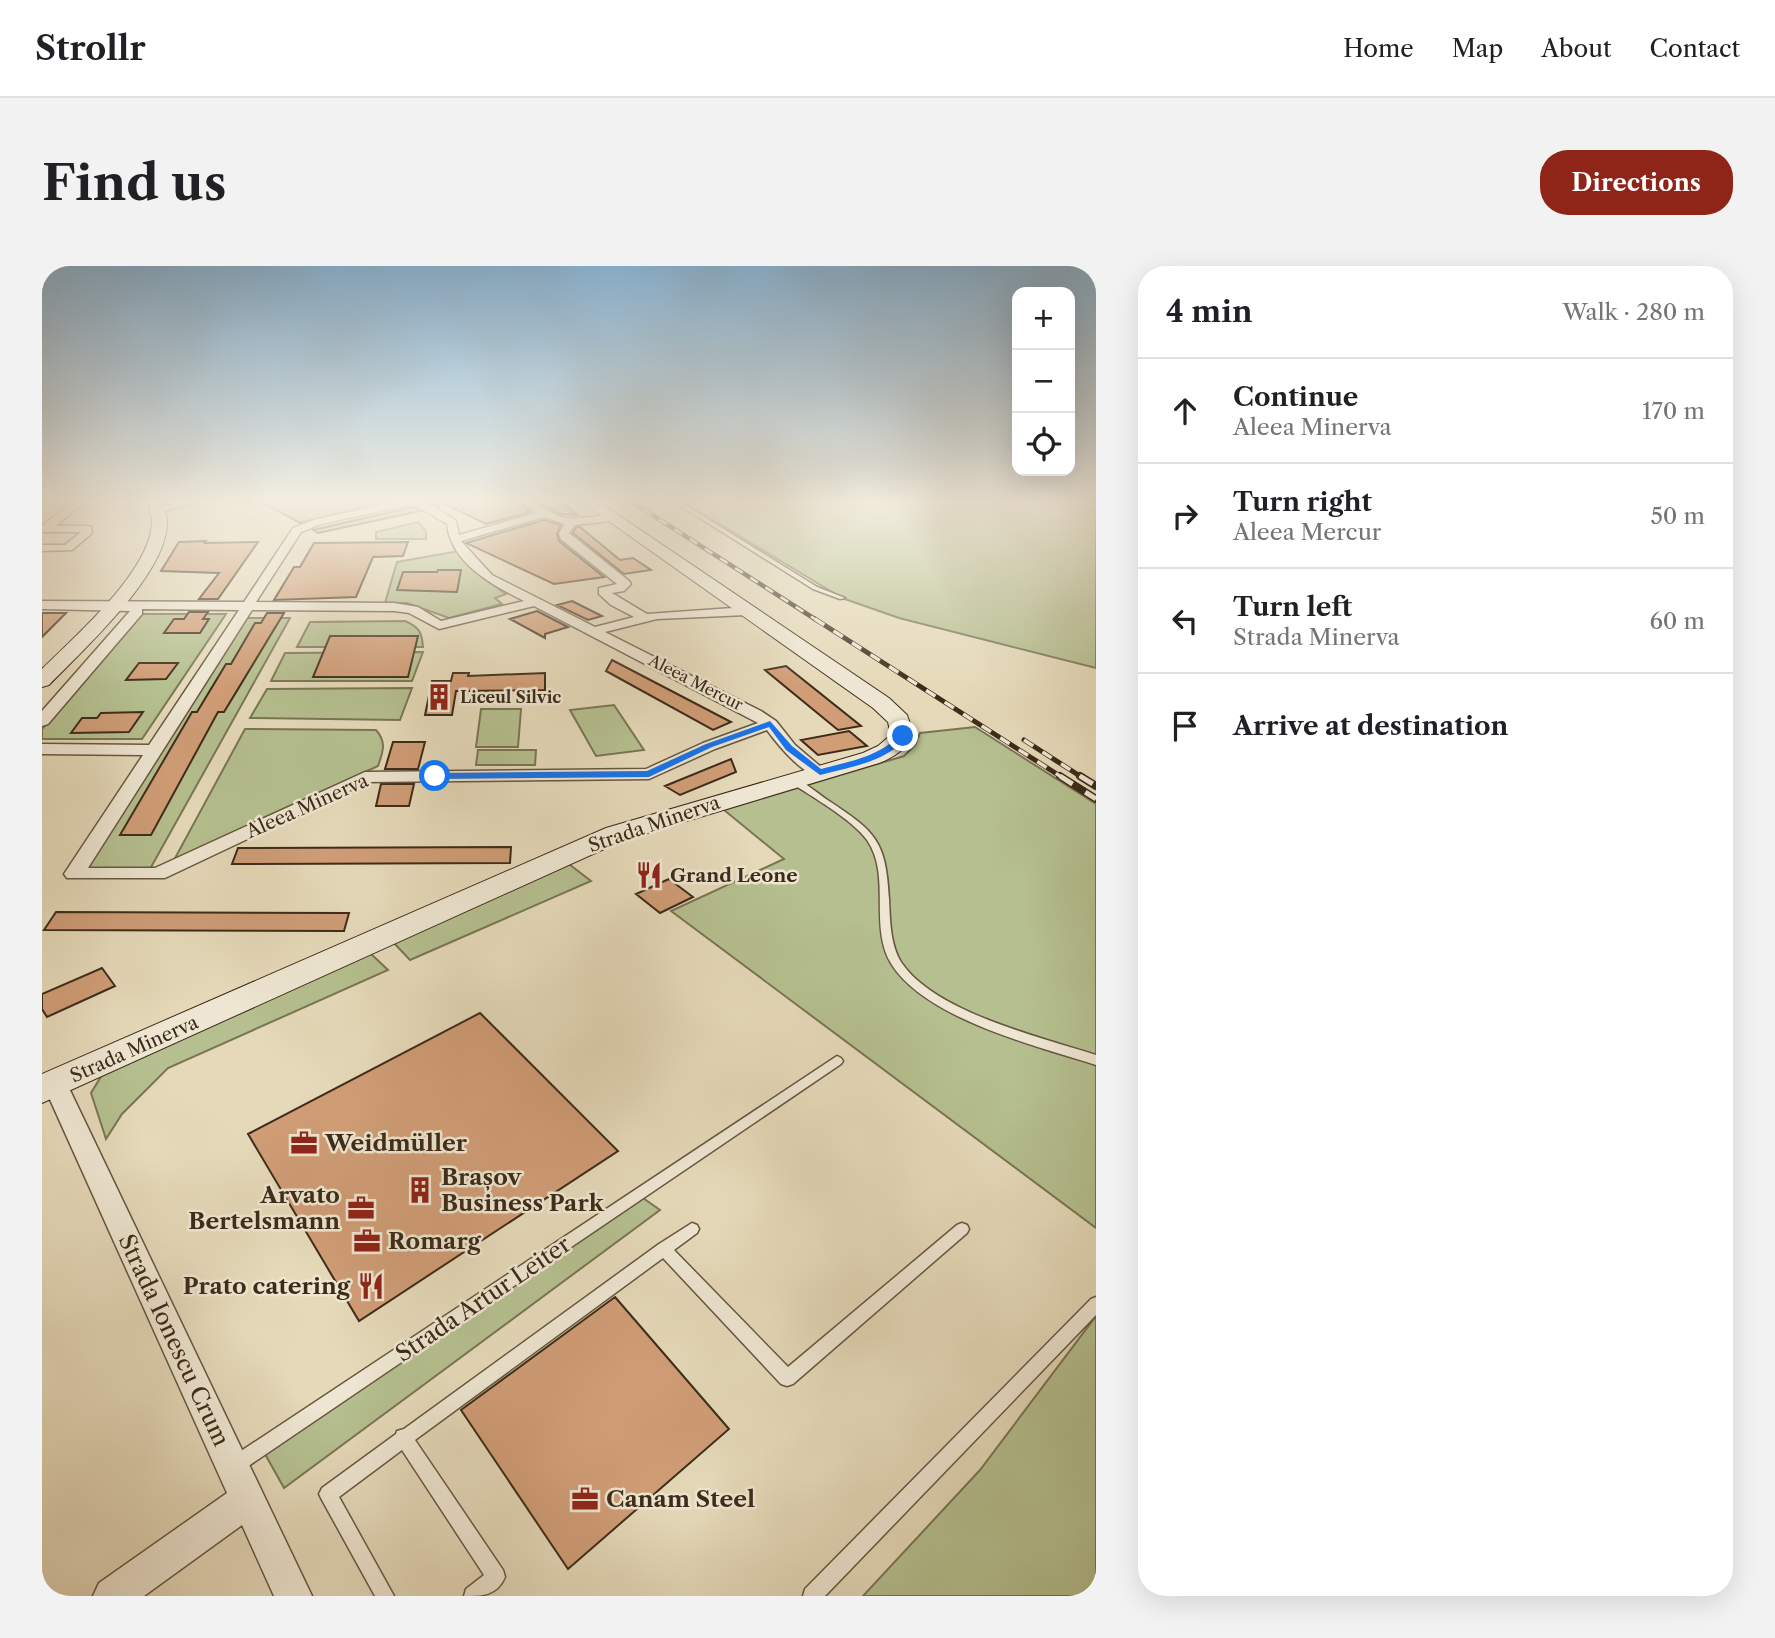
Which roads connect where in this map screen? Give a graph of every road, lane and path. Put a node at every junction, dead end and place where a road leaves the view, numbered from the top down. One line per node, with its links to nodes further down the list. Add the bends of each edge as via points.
1 (148, 562): 10 (street)
2 (276, 562): 11 (street, Aleea Mercur)
3 (474, 562): 8 (street, Aleea Mercur, via 488,578)
4 (597, 562): 13 (street, via 625,584 603,591)
5 (676, 562): 12 (street, Strada Minerva)
6 (773, 562): 7 (lane, via 815,588)
7 (842, 598)
8 (535, 602): 11 (street, via 439,625 413,610 394,607); 14 (street, Aleea Mercur)
9 (42, 605): 10 (street)
10 (123, 605): 11 (street); 15 (street); 16 (street, via 137,611)
11 (247, 606): 19 (street, Aleea Minerva)
12 (747, 611): 13 (street); 20 (street, Strada Minerva, via 899,720 903,736 892,749)
13 (644, 617): 14 (street)
14 (594, 631): 17 (street, Aleea Mercur)
15 (42, 681)
16 (42, 721)
17 (770, 723): 19 (street, Aleea Minerva, via 649,774 365,777 158,874 74,874); 20 (street, Aleea Mercur, via 789,748)
18 (42, 749): 19 (street)
19 (154, 750)
20 (820, 773): 21 (street, Strada Minerva)
21 (793, 780): 22 (lane, via 870,837 880,862 888,940 895,961 920,989 974,1018); 24 (street, Strada Minerva, via 615,834)
22 (1096, 1060)
23 (837, 1061): 30 (lane, Strada Artur Leiter)
24 (48, 1087): 30 (street, Strada Ionescu Crum)
25 (962, 1229): 27 (lane, via 787,1378)
26 (692, 1230): 27 (lane)
27 (664, 1249): 29 (lane)
28 (1096, 1304): 35 (lane)
29 (403, 1437): 33 (lane, via 328,1494); 34 (lane, via 496,1577)
30 (240, 1483): 31 (street, Strada Artur Leiter); 32 (street, Strada Ionescu Crum)
31 (112, 1596)
32 (293, 1596)
33 (385, 1596)
34 (473, 1596)
35 (812, 1596)

